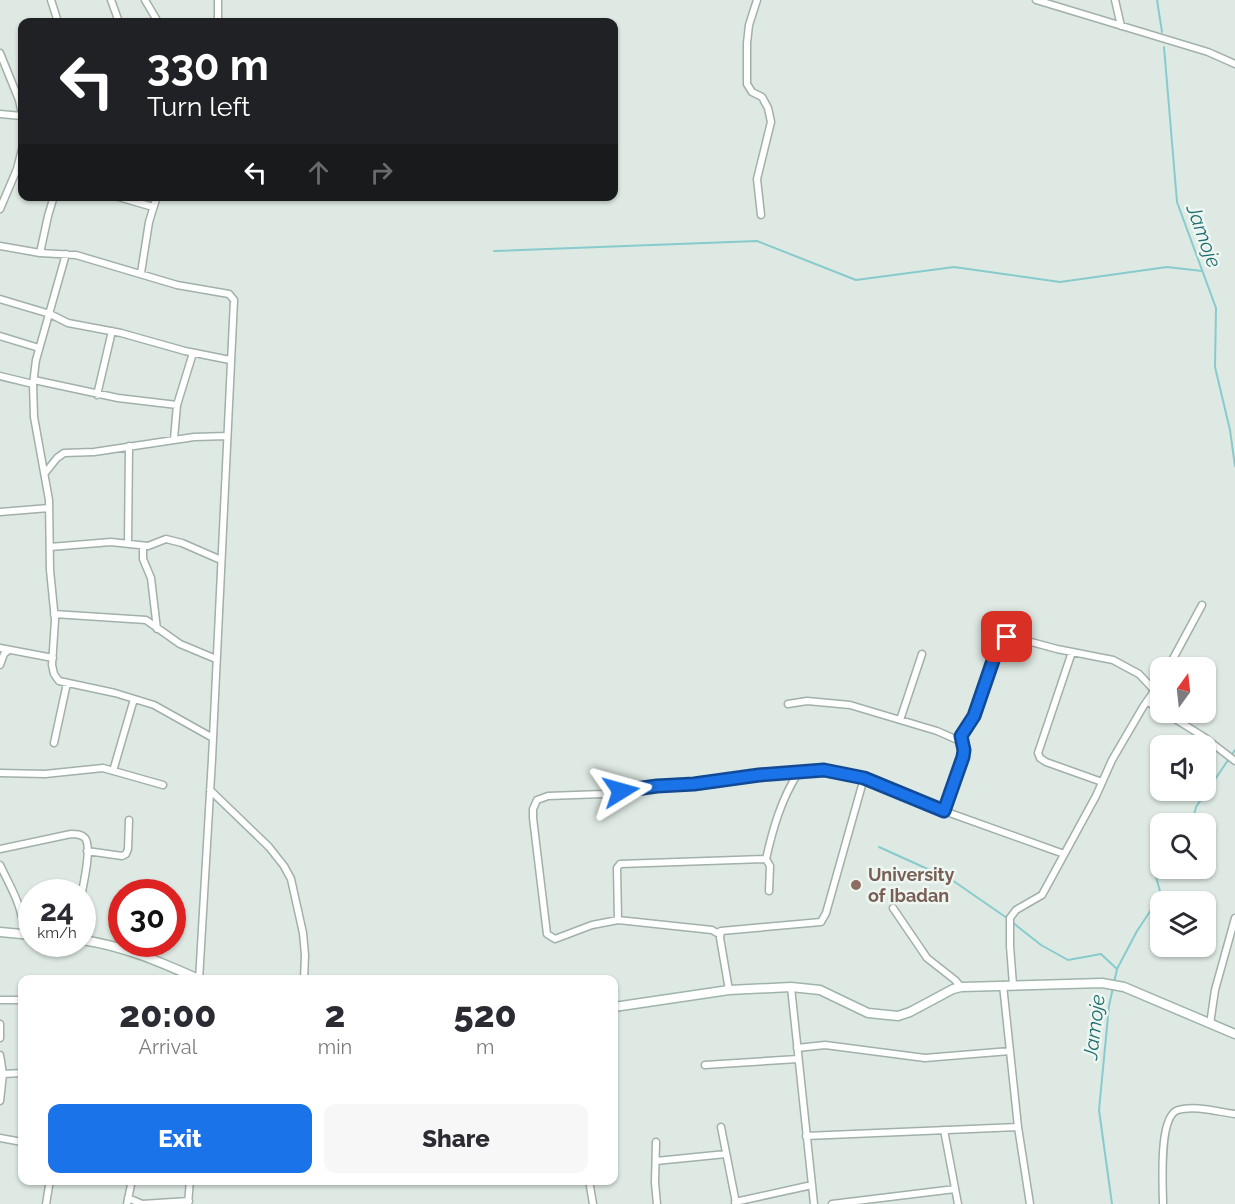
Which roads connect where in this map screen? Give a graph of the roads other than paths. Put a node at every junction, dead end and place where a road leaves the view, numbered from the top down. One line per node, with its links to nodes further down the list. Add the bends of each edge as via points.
1 (51, 0): 8 (street)
2 (111, 0): 9 (street)
3 (145, 0): 10 (street)
4 (218, 0): 11 (street)
5 (758, 0): 26 (street, via 749,24 747,84 762,97 771,122 757,179)
6 (1036, 0): 12 (street)
7 (1115, 0): 12 (street)
8 (57, 18)
9 (118, 18)
10 (156, 18)
11 (218, 18)
12 (1121, 26): 14 (street)
13 (0, 53): 16 (street)
14 (1235, 64)
15 (18, 88): 16 (street)
16 (14, 89): 17 (street)
17 (18, 102)
18 (0, 114): 19 (street)
19 (18, 115)
20 (18, 165): 25 (street)
21 (52, 201): 28 (street)
22 (132, 201): 24 (street)
23 (155, 201): 24 (street)
24 (153, 207): 30 (street)
25 (0, 209)
26 (761, 215)
27 (0, 246): 28 (street)
28 (40, 252): 29 (street)
29 (66, 254): 30 (street); 32 (street)
30 (141, 273): 37 (street, via 177,285 231,295 234,307)
31 (0, 299): 32 (street)
32 (50, 314): 33 (street, via 68,323); 35 (street)
33 (112, 331): 36 (street); 40 (street)
34 (0, 336): 35 (street)
35 (39, 348): 39 (street)
36 (193, 353): 37 (street); 41 (street)
37 (230, 360): 42 (street)
38 (0, 376): 39 (street)
39 (34, 382): 40 (street); 45 (street, via 34,417)
40 (97, 395): 41 (street)
41 (177, 405): 43 (street)
42 (227, 436): 43 (street); 51 (street)
43 (174, 439): 44 (street)
44 (129, 446): 45 (street, via 64,453); 48 (street)
45 (45, 473): 46 (street)
46 (49, 508): 47 (street); 49 (street)
47 (0, 512)
48 (128, 543): 49 (street); 50 (street)
49 (50, 546): 53 (street)
50 (144, 546): 51 (street, via 172,540); 54 (street, via 143,559 149,569)
51 (221, 560): 63 (street)
52 (1202, 605): 61 (street)
53 (54, 614): 55 (street); 62 (street)
54 (156, 616): 55 (street); 56 (street)
55 (149, 621): 56 (street)
56 (157, 629): 63 (street)
57 (0, 648): 58 (street)
58 (10, 650): 62 (street); 64 (street)
59 (1072, 652): 66 (street, via 1124,665); 75 (street, via 1013,637 1002,639 974,716 961,736); 82 (street, via 1038,753 1046,762)
60 (922, 654): 72 (street)
61 (1174, 657)
62 (53, 658): 65 (street, via 55,677)
63 (216, 659): 74 (street)
64 (0, 665)
65 (67, 683): 68 (street); 76 (street)
66 (1150, 686)
67 (1150, 697): 69 (street)
68 (134, 699): 74 (street, via 154,705); 78 (street)
69 (1147, 701): 70 (street); 82 (street)
70 (1150, 703)
71 (788, 704): 72 (street, via 807,700 849,705)
72 (900, 720): 75 (street)
73 (1181, 723): 77 (street)
74 (213, 738): 84 (street)
75 (962, 742): 85 (street, via 963,757)
76 (54, 743)
77 (1235, 761)
78 (113, 771): 79 (street, via 95,768 45,774); 83 (street)
79 (0, 773)
80 (798, 773): 81 (street, via 824,770); 90 (street, via 776,817); 97 (street, via 538,798 533,818 547,934 555,939)
81 (864, 778): 85 (street); 98 (street, via 821,922)
82 (1102, 782): 89 (street)
83 (163, 785)
84 (210, 790): 103 (street); 104 (street, via 269,847 291,879 303,933)
85 (944, 811): 89 (street)
86 (129, 820): 88 (street, via 126,854)
87 (0, 849): 88 (street, via 79,834 84,837)
88 (87, 851): 92 (street)
89 (1064, 854): 106 (street, via 1042,895 1010,918)
90 (766, 859): 93 (street, via 770,866); 97 (street, via 621,864 617,868)
91 (0, 865): 94 (street)
92 (84, 879)
93 (769, 891)
94 (18, 900)
95 (893, 908): 108 (street, via 927,958)
96 (1235, 918): 114 (street)
97 (618, 920): 98 (street)
98 (721, 931): 109 (street)
99 (0, 932): 100 (street)
100 (18, 934)
101 (153, 957): 102 (street)
102 (191, 975)
103 (200, 975)
104 (304, 975)
105 (1003, 985): 106 (street); 108 (street); 118 (street)
106 (1013, 985): 114 (street, via 1105,983 1124,987)
107 (791, 987): 108 (street, via 820,990 868,1013 898,1016); 109 (street); 117 (street)
108 (961, 987)
109 (729, 990): 112 (street)
110 (0, 1000): 111 (street)
111 (18, 1000)
112 (618, 1006)
113 (0, 1024): 116 (street)
114 (1210, 1024): 115 (street)
115 (1235, 1034)
116 (0, 1038)
117 (797, 1048): 118 (street, via 825,1045 925,1058); 120 (street)
118 (1010, 1051): 127 (street)
119 (0, 1055): 123 (street)
120 (798, 1059): 121 (street); 129 (street)
121 (705, 1065)
122 (18, 1073): 123 (street)
123 (3, 1074): 124 (street)
124 (0, 1101)
125 (1235, 1114): 151 (street, via 1191,1108 1172,1114 1165,1132)
126 (721, 1127): 133 (street)
127 (1018, 1127): 128 (street); 150 (street)
128 (944, 1131): 129 (street); 140 (street)
129 (806, 1136): 139 (street)
130 (0, 1138): 131 (street)
131 (18, 1141)
132 (656, 1142): 134 (street)
133 (726, 1154): 134 (street); 143 (street)
134 (656, 1161): 146 (street)
135 (49, 1185): 144 (street)
136 (131, 1185): 141 (street)
137 (189, 1185): 142 (street)
138 (590, 1185): 145 (street)
139 (812, 1185): 143 (street); 147 (street)
140 (955, 1189): 148 (street); 149 (street)
141 (127, 1201): 142 (street)
142 (188, 1202)
143 (736, 1203)
144 (46, 1204)
145 (593, 1204)
146 (657, 1204)
147 (814, 1204)
148 (832, 1204)
149 (958, 1204)
150 (1030, 1204)
151 (1163, 1204)

